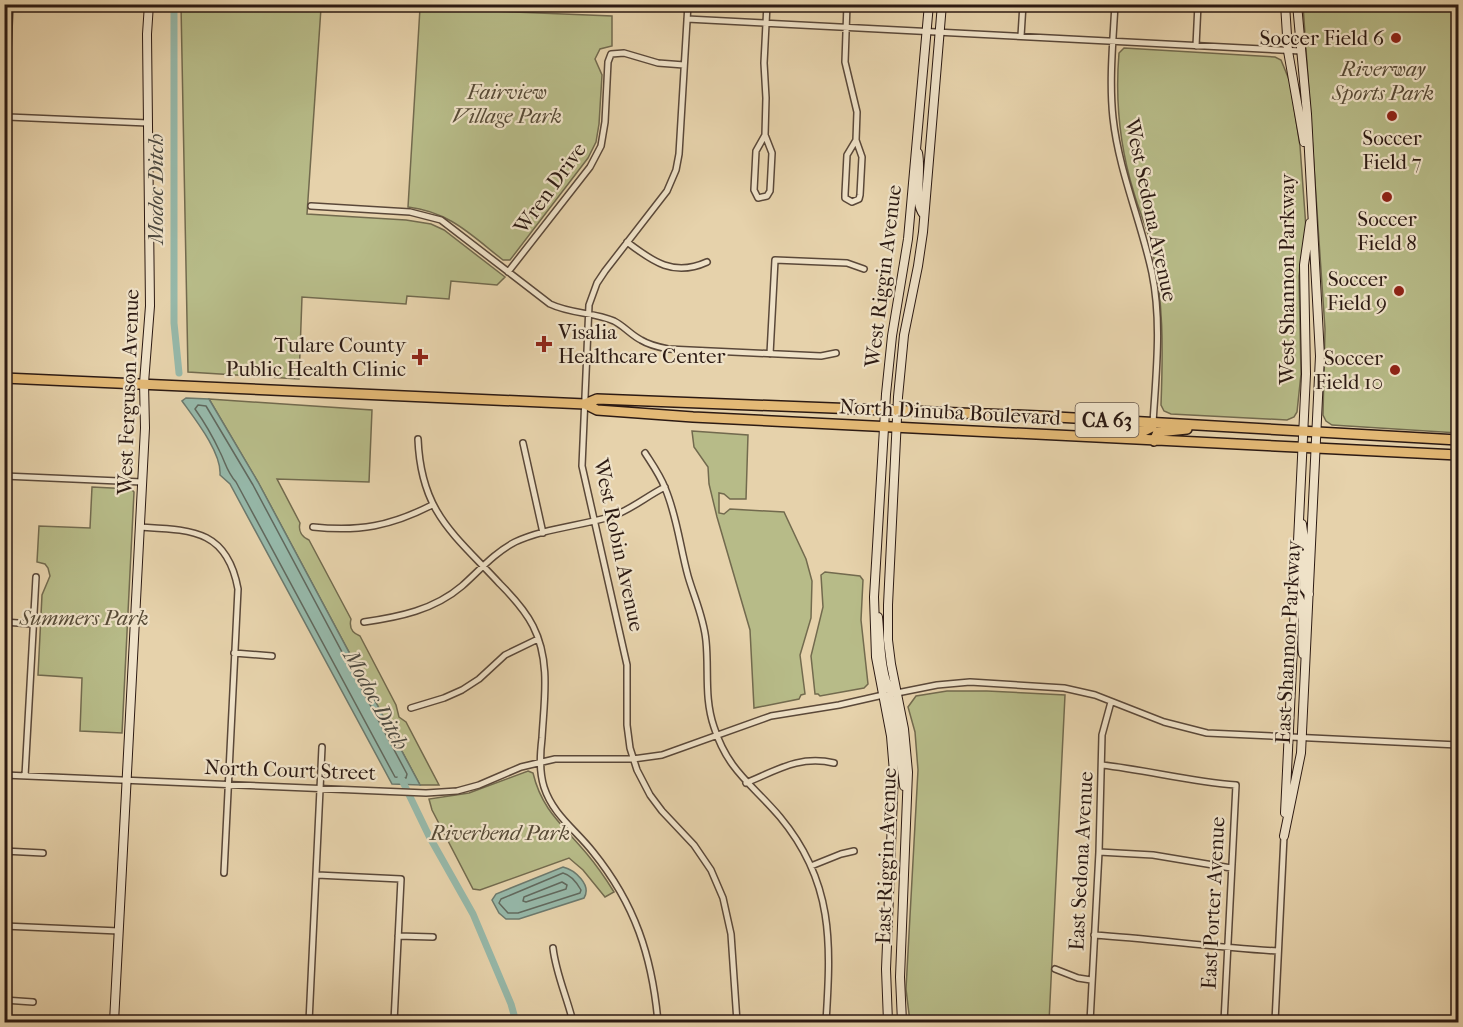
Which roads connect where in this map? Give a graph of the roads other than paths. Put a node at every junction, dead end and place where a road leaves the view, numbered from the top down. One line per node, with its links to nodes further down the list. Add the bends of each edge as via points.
1 (10, 4): 24 (street, via 8,117)
2 (149, 4): 24 (street, West Ferguson Avenue)
3 (688, 4): 13 (street, West Robin Avenue)
4 (767, 4): 14 (street)
5 (847, 4): 15 (street)
6 (929, 4): 16 (street, West Riggin Avenue)
7 (942, 4): 17 (street, West Riggin Avenue)
8 (1023, 4): 18 (street)
9 (1115, 4): 19 (street, West Sedona Avenue)
10 (1198, 4): 20 (street)
11 (1285, 4): 21 (street, West Shannon Parkway)
12 (1297, 4): 22 (street, West Shannon Parkway)
13 (687, 19): 14 (street); 23 (street, West Robin Avenue)
14 (766, 23): 15 (street); 25 (street)
15 (846, 27): 16 (street); 26 (street, via 845,62 856,105)
16 (926, 31): 17 (street); 27 (street, West Riggin Avenue)
17 (940, 31): 18 (street); 29 (street, West Riggin Avenue)
18 (1021, 36): 19 (street)
19 (1113, 41): 20 (street); 42 (street, West Sedona Avenue, via 1112,92 1120,163 1146,249 1156,302)
20 (1196, 46): 21 (street)
21 (1288, 51): 22 (street); 46 (street, West Shannon Parkway, via 1304,138 1310,219 1304,280)
22 (1301, 51): 47 (street, West Shannon Parkway, via 1319,317)
23 (684, 65): 30 (street, West Robin Avenue, via 676,170 667,191); 33 (street, Wren Drive, via 617,52 608,58 604,135 596,156)
24 (148, 123): 38 (street, West Ferguson Avenue, via 150,306)
25 (765, 135): 25 (street, via 756,151 754,190 758,198 770,191 772,153)
26 (856, 140): 26 (street, via 848,151 846,164 845,198 852,202 860,195 862,157)
27 (916, 146): 29 (street, via 921,166 918,206); 40 (street, West Riggin Avenue)
28 (312, 206): 33 (street, via 429,216 450,226)
29 (924, 215): 41 (street, West Riggin Avenue, via 903,342)
30 (627, 242): 31 (street, via 669,266 693,268); 34 (street, West Robin Avenue, via 597,283)
31 (706, 261)
32 (864, 269): 36 (street, via 847,263 774,260)
33 (508, 272): 34 (street, via 550,304)
34 (588, 315): 36 (street, via 616,322 640,340 668,349); 39 (street, West Robin Avenue)
35 (836, 353): 36 (street)
36 (770, 354)
37 (4, 378): 38 (main road, North Dinuba Boulevard / CA 63)
38 (144, 383): 39 (main road, North Dinuba Boulevard / CA 63); 60 (street, West Ferguson Avenue)
39 (585, 404): 40 (main road, North Dinuba Boulevard / CA 63, via 597,399); 43 (main road, North Dinuba Boulevard / CA 63, via 597,410 700,418); 64 (street, West Robin Avenue, via 582,466)
40 (885, 410): 41 (main road, North Dinuba Boulevard / CA 63); 43 (street, West Riggin Avenue)
41 (897, 411): 42 (main road, North Dinuba Boulevard / CA 63); 45 (street, West Riggin Avenue)
42 (1153, 423): 44 (main road, North Dinuba Boulevard / CA 63); 48 (main road, via 1144,431 1101,430)
43 (883, 426): 45 (main road, North Dinuba Boulevard / CA 63); 72 (street, West Riggin Avenue)
44 (1217, 426): 46 (main road, North Dinuba Boulevard / CA 63); 51 (main road, via 1158,432)
45 (896, 427): 48 (main road, North Dinuba Boulevard / CA 63); 80 (street, West Riggin Avenue, via 888,620)
46 (1303, 431): 47 (main road, North Dinuba Boulevard / CA 63); 53 (street, West Shannon Parkway)
47 (1316, 432): 50 (main road, North Dinuba Boulevard / CA 63); 54 (street, West Shannon Parkway)
48 (1079, 437): 51 (main road, North Dinuba Boulevard / CA 63)
49 (418, 439): 62 (street, via 421,472)
50 (1458, 440)
51 (1154, 441): 53 (main road, North Dinuba Boulevard / CA 63)
52 (524, 443): 67 (street)
53 (1302, 448): 54 (main road, North Dinuba Boulevard / CA 63); 63 (street, East Shannon Parkway)
54 (1315, 449): 57 (main road, North Dinuba Boulevard / CA 63); 71 (street, East Shannon Parkway)
55 (1458, 450): 57 (main road)
56 (645, 453): 61 (street)
57 (1415, 454): 58 (main road, North Dinuba Boulevard / CA 63)
58 (1458, 455)
59 (4, 476): 60 (street)
60 (142, 482): 65 (street, West Ferguson Avenue)
61 (665, 487): 64 (street, via 624,511); 84 (street, via 704,628 708,701)
62 (432, 505): 66 (street, via 405,518 364,529); 68 (street)
63 (1300, 510): 70 (street, East Shannon Parkway); 71 (street, via 1305,546 1304,588)
64 (594, 521): 67 (street); 89 (street, West Robin Avenue, via 627,665 627,725)
65 (140, 527): 77 (street, via 201,534 225,553 234,569 237,589); 95 (street, West Ferguson Avenue)
66 (313, 527)
67 (543, 533): 68 (street, via 515,542)
68 (483, 566): 74 (street, via 461,587 432,605); 76 (street, via 519,604)
69 (36, 577): 75 (street)
70 (1295, 593): 79 (street, via 1303,603 1301,642); 85 (street, East Shannon Parkway)
71 (1309, 594): 79 (street, East Shannon Parkway)
72 (874, 597): 80 (street, via 885,679 888,689); 81 (street, West Riggin Avenue, via 875,649)
73 (4, 622): 75 (street)
74 (364, 622)
75 (32, 624): 94 (street)
76 (538, 639): 83 (street, via 505,655 462,690); 90 (street, via 545,676)
77 (234, 653): 78 (street); 97 (street)
78 (272, 656)
79 (1305, 668): 86 (street, East Shannon Parkway)
80 (897, 693): 82 (street, via 947,684 986,683 1064,688); 99 (street, East Riggin Avenue, via 907,750)
81 (883, 695): 84 (street, North Court Street, via 779,714); 99 (street, via 891,700); 129 (street, East Riggin Avenue, via 894,780 886,969)
82 (1111, 702): 85 (street, via 1207,733); 92 (street, East Sedona Avenue, via 1102,735)
83 (411, 708)
84 (717, 736): 89 (street, North Court Street, via 670,753); 96 (street)
85 (1288, 737): 86 (street); 100 (street, East Shannon Parkway)
86 (1302, 738): 87 (street); 100 (street, East Shannon Parkway)
87 (1458, 745)
88 (322, 747): 98 (street)
89 (633, 759): 90 (street, North Court Street, via 575,757); 127 (street, West Robin Avenue, via 650,795 694,845 720,891 731,934)
90 (540, 761): 98 (street, North Court Street, via 457,791); 126 (street, via 552,805 607,869 631,910 651,965)
91 (834, 763): 96 (street, via 806,760)
92 (1102, 765): 103 (street, East Sedona Avenue); 106 (street, East Porter Avenue, via 1236,785)
93 (4, 775): 94 (street, North Court Street)
94 (25, 776): 95 (street, North Court Street)
95 (127, 780): 97 (street, North Court Street); 110 (street, West Ferguson Avenue)
96 (746, 783): 105 (street, via 788,828)
97 (228, 784): 98 (street, North Court Street); 107 (street)
98 (321, 788): 108 (street)
99 (908, 802): 130 (street, East Riggin Avenue, via 900,970)
100 (1284, 836): 116 (street, East Shannon Parkway)
101 (4, 851): 104 (street)
102 (854, 851): 105 (street)
103 (1099, 852): 106 (street, via 1166,857); 111 (street, East Sedona Avenue)
104 (43, 853)
105 (811, 866): 128 (street, via 825,909 829,938)
106 (1231, 868): 115 (street, East Porter Avenue)
107 (224, 873)
108 (317, 875): 112 (street, via 401,879); 123 (street)
109 (4, 926): 110 (street)
110 (119, 932): 122 (street, West Ferguson Avenue)
111 (1094, 935): 115 (street, via 1152,938); 118 (street, East Sedona Avenue)
112 (398, 936): 113 (street); 121 (street)
113 (433, 937)
114 (553, 948): 125 (street)
115 (1227, 949): 116 (street); 132 (street, East Porter Avenue)
116 (1278, 951): 133 (street, East Shannon Parkway)
117 (1055, 969): 118 (street)
118 (1091, 980): 131 (street, East Sedona Avenue)
119 (4, 1000): 120 (street)
120 (33, 1002)
121 (394, 1021): 124 (street)
122 (114, 1023)
123 (309, 1023)
124 (455, 1023)
125 (573, 1023)
126 (658, 1023)
127 (737, 1023)
128 (826, 1023)
129 (888, 1023)
130 (902, 1023)
131 (1090, 1023)
132 (1224, 1023)
133 (1275, 1023)

